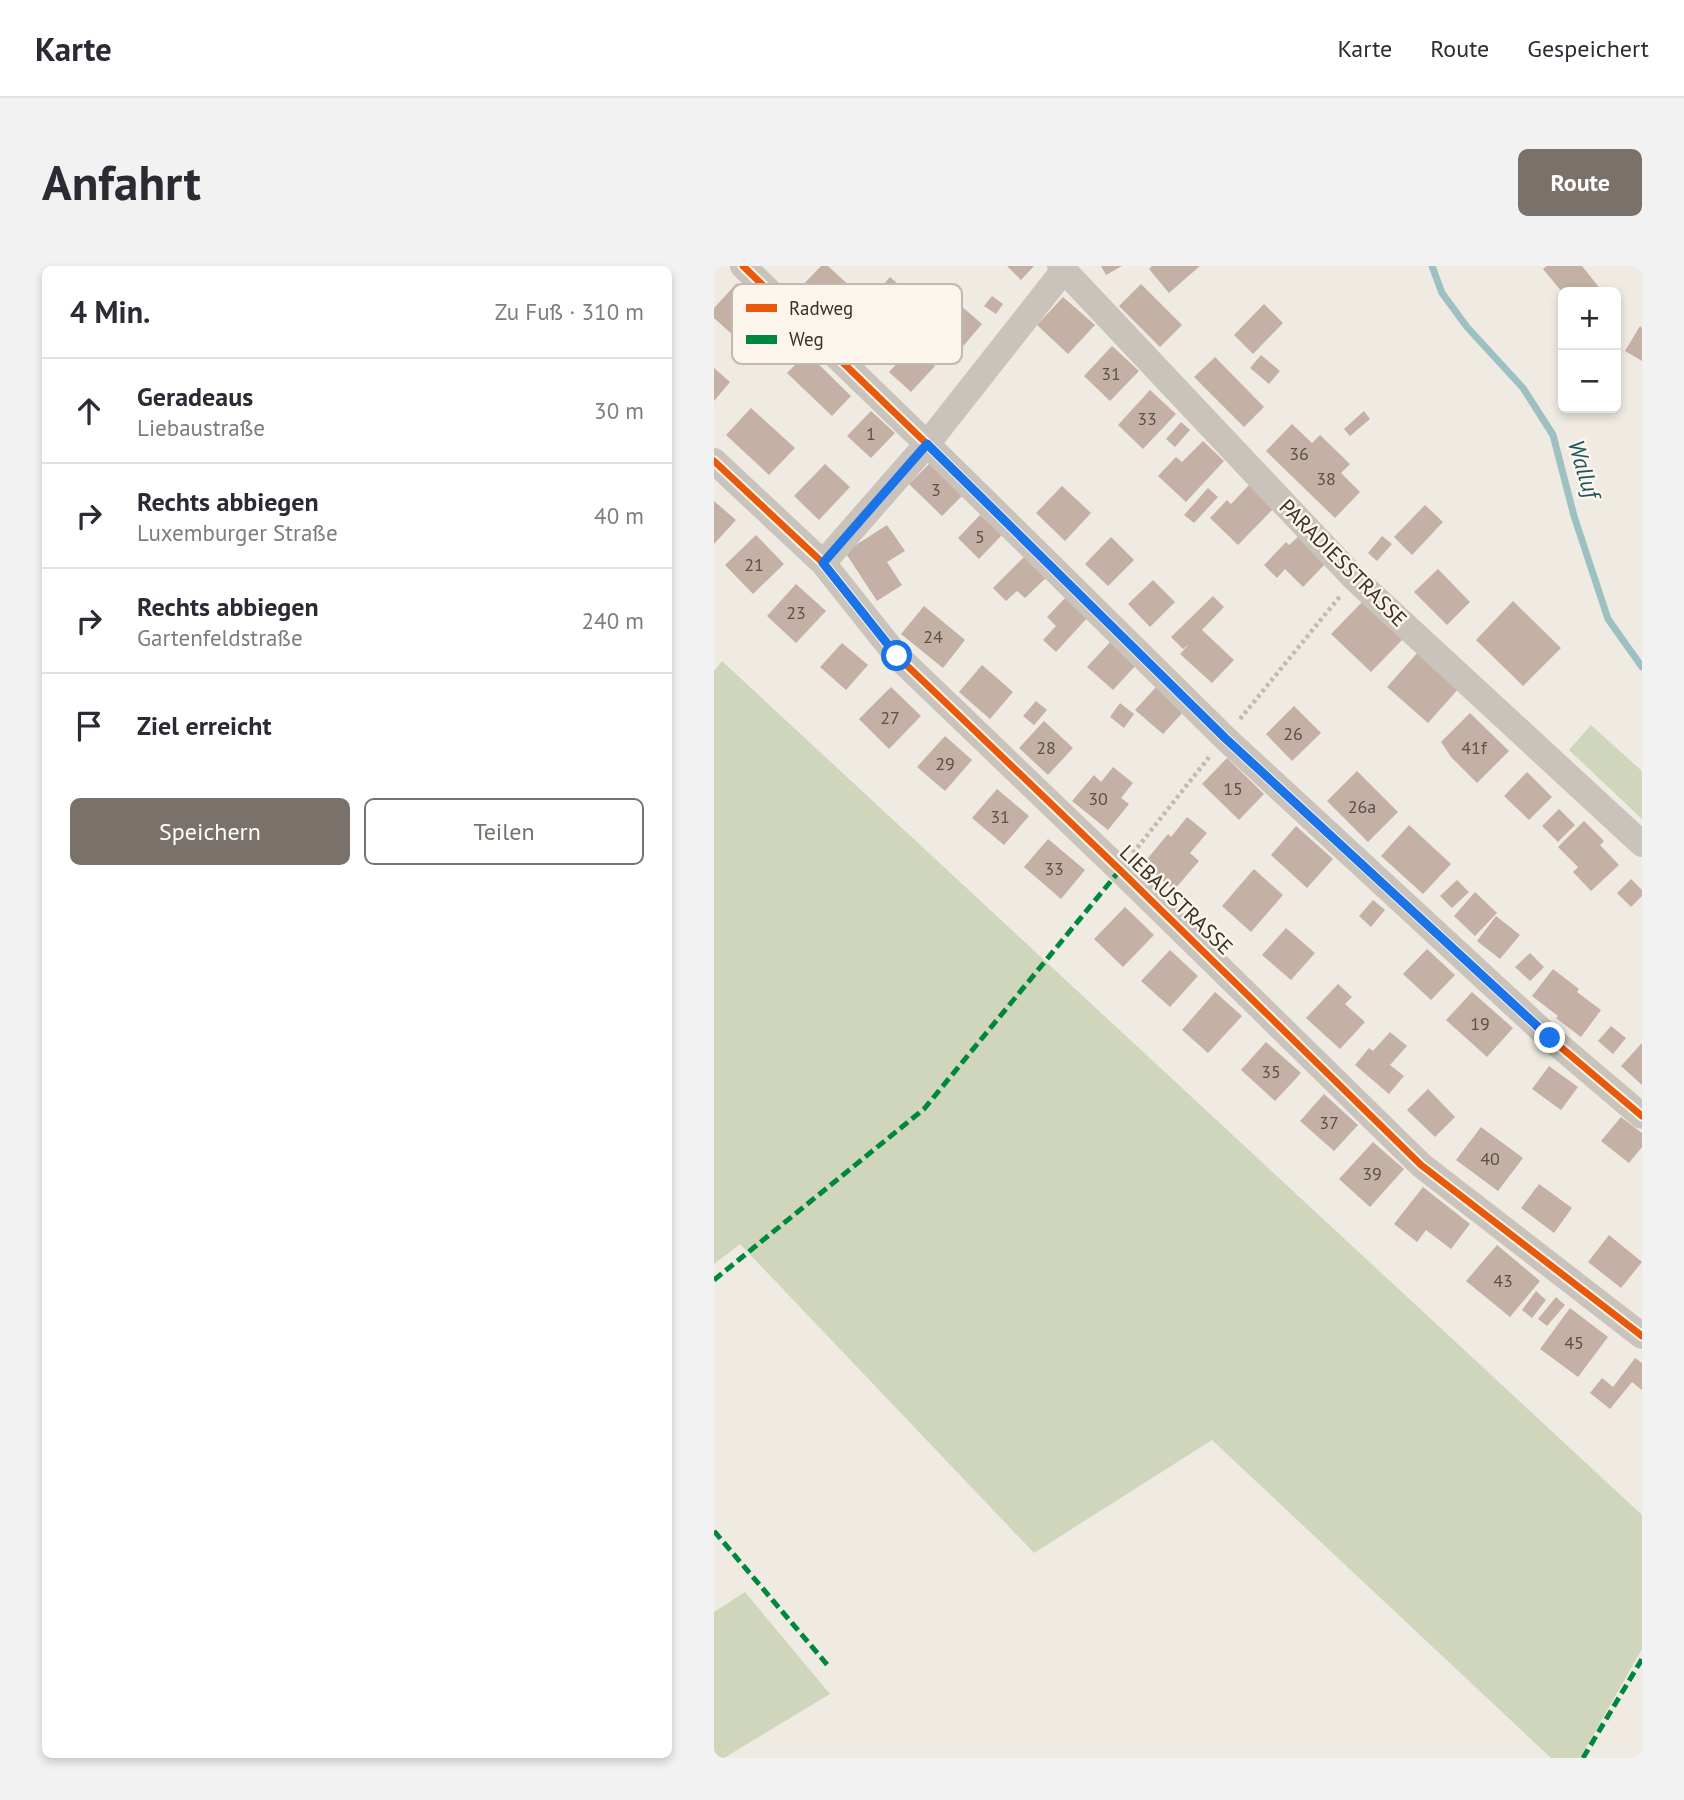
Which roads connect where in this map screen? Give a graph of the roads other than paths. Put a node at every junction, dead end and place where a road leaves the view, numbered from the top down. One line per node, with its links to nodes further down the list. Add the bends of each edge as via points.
1 (743, 266): 3 (street)
2 (1062, 268): 5 (street); 8 (street, PARADIESSTRASSE, via 1355,579)
3 (762, 284)
4 (844, 364): 5 (street)
5 (927, 444): 7 (street); 9 (street, via 1225,738 1550,1038)
6 (714, 461): 7 (street, LIEBAUSTRASSE)
7 (823, 563): 10 (street, LIEBAUSTRASSE, via 897,656 1422,1165)
8 (1642, 844)
9 (1642, 1116)
10 (1642, 1336)

